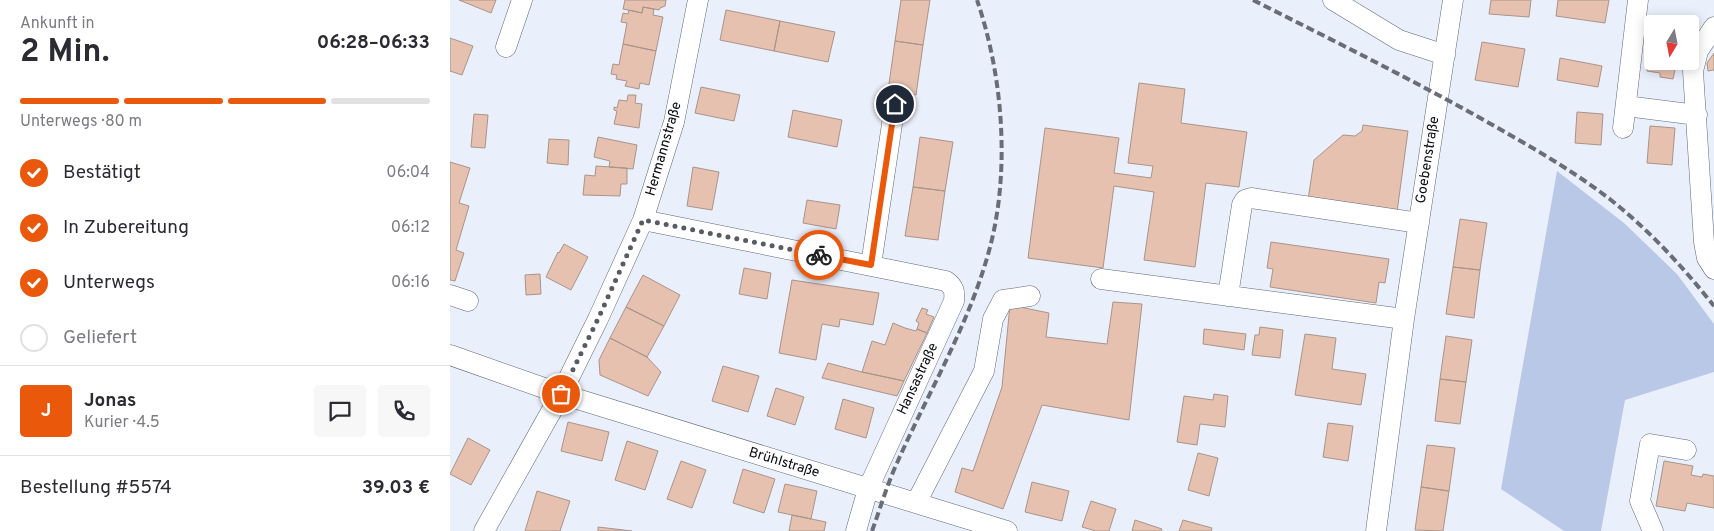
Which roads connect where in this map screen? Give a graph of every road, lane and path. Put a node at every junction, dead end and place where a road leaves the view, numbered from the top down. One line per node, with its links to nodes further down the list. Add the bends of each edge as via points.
1 (522, 0): 7 (street)
2 (698, 0): 13 (street, Hermannstraße, via 674,122)
3 (1333, 0): 8 (street, via 1399,40)
4 (1453, 0): 8 (street, Goebenstraße)
5 (1638, 0): 10 (street)
6 (1714, 28): 11 (street, via 1698,51 1693,71)
7 (506, 47)
8 (1445, 55): 14 (street, Goebenstraße)
9 (895, 104): 15 (street)
10 (1626, 106): 11 (street); 12 (street)
11 (1696, 115): 16 (street, via 1704,242 1707,258)
12 (1623, 128)
13 (643, 220): 15 (street); 22 (street, Hermannstraße)
14 (1419, 223): 19 (street, via 1251,198 1245,200); 20 (street, Goebenstraße)
15 (871, 265): 24 (street, Hansastraße, via 946,281 953,286 955,293)
16 (1714, 269)
17 (1101, 279): 19 (street)
18 (1030, 296): 25 (street, via 1004,300 993,319 984,371)
19 (1228, 296): 20 (street)
20 (1404, 319): 29 (street, Goebenstraße)
21 (450, 355): 22 (street, Brühlstraße)
22 (561, 394): 24 (street, Brühlstraße); 26 (street, Hermannstraße)
23 (1686, 450): 30 (street, via 1650,444 1640,501)
24 (868, 489): 25 (street, Brühlstraße); 27 (street, Hansastraße)
25 (916, 503): 28 (street, Brühlstraße)
26 (484, 531)
27 (856, 531)
28 (1007, 531)
29 (1376, 531)
30 (1653, 531)

